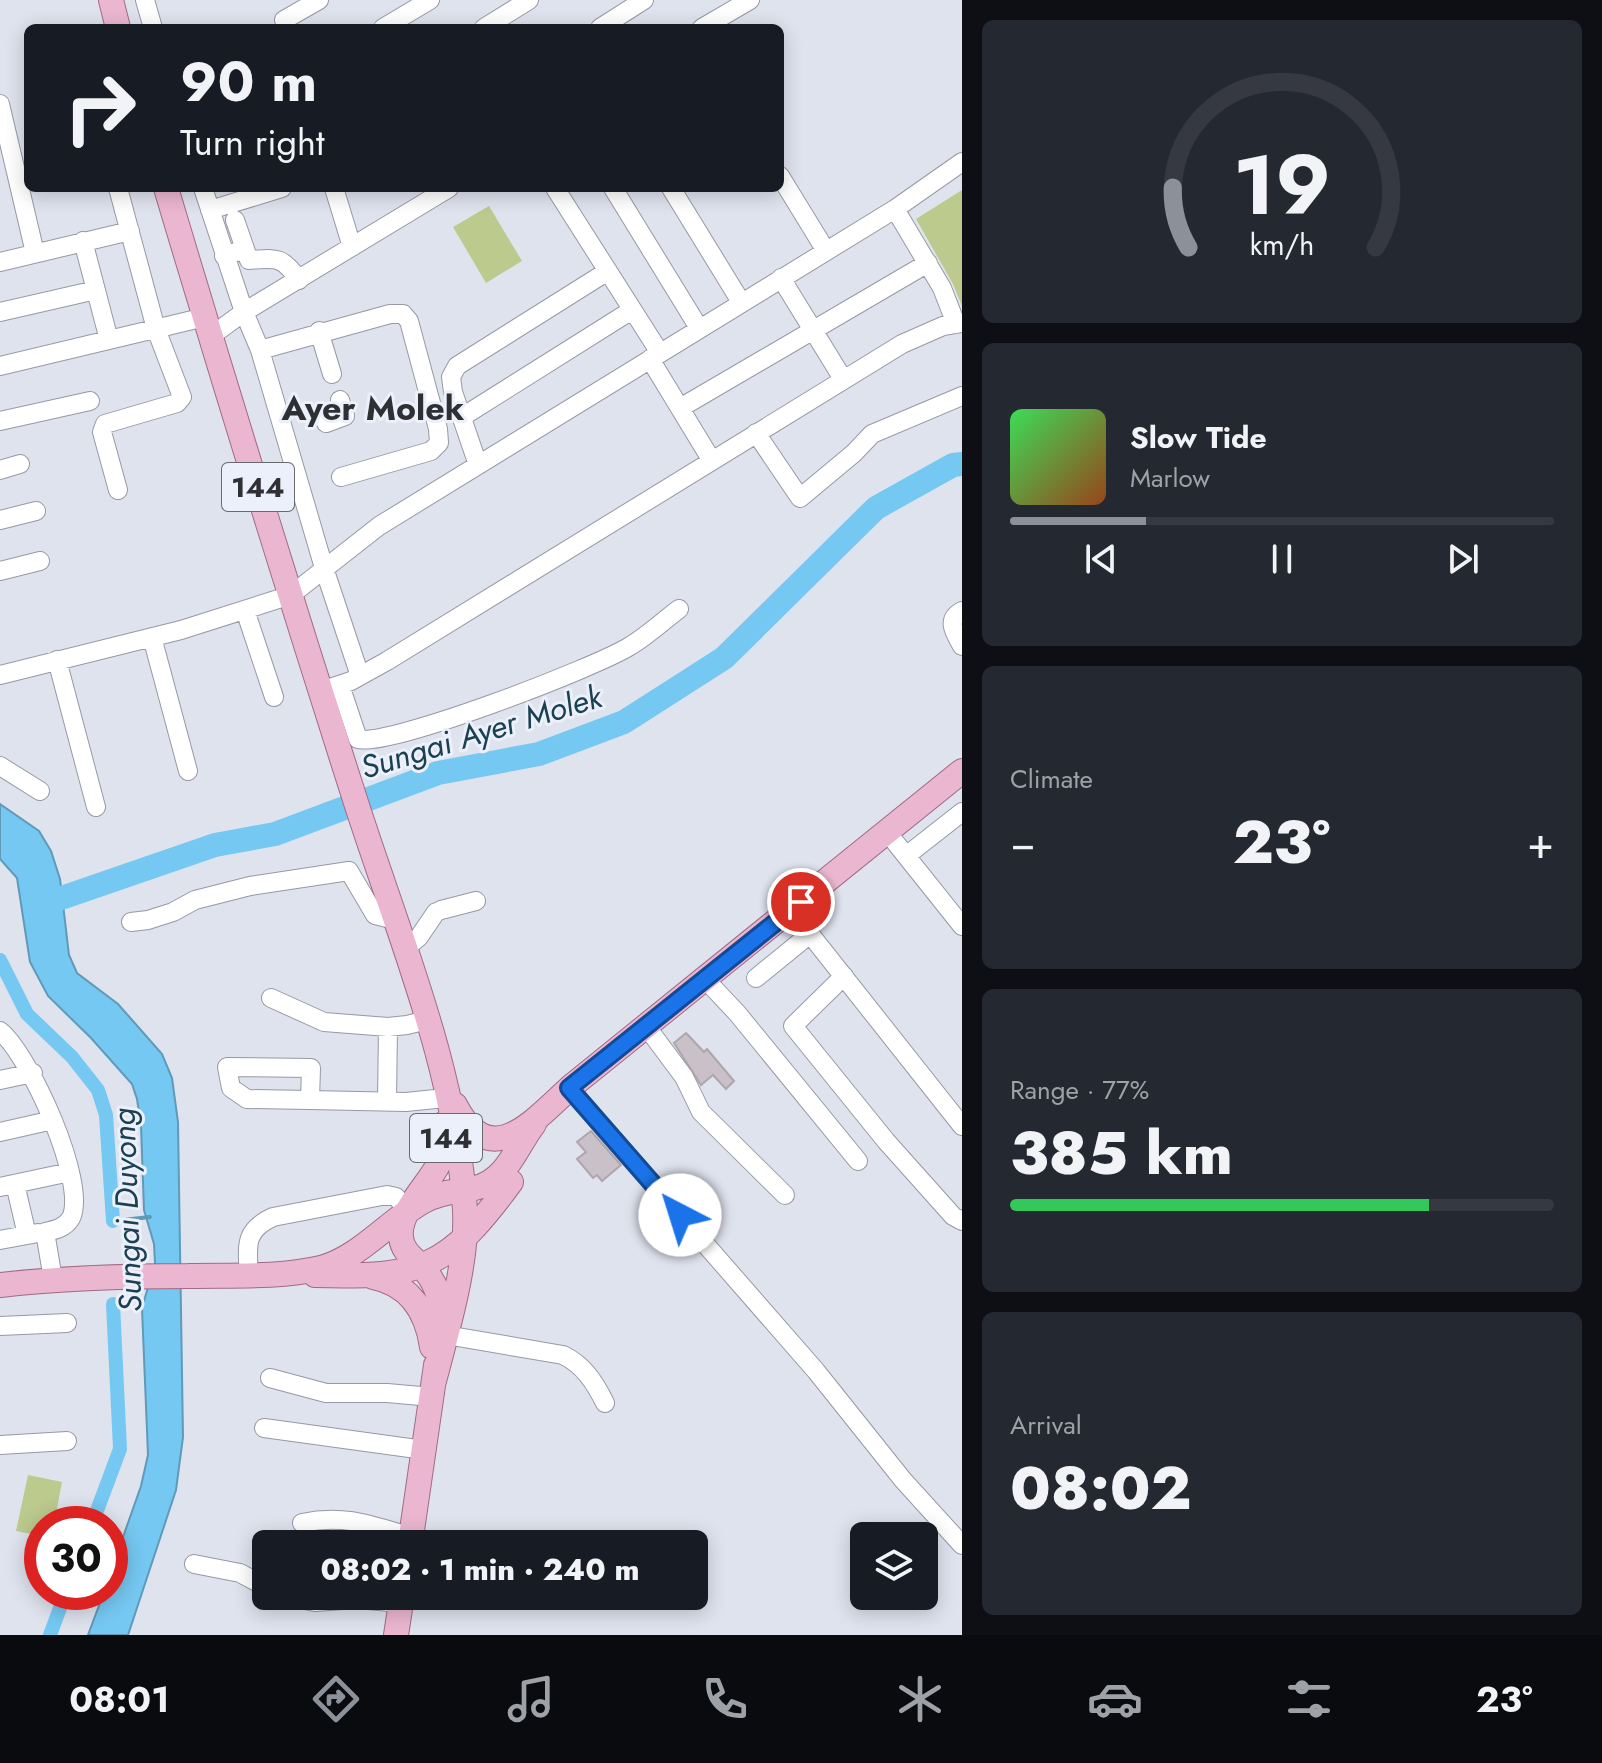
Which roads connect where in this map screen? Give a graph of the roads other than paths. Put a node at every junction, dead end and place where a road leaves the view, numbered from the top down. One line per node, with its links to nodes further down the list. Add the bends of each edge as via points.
1 (111, 0): 9 (main road)
2 (145, 0): 10 (street)
3 (278, 0): 11 (street)
4 (319, 0): 11 (street)
5 (430, 0): 12 (street)
6 (529, 0): 13 (street)
7 (644, 0): 14 (street)
8 (750, 0): 15 (street)
9 (117, 24)
10 (152, 24)
11 (285, 24)
12 (390, 24)
13 (490, 24)
14 (606, 24)
15 (709, 24)
16 (0, 104): 37 (street)
17 (962, 162): 28 (street)
18 (784, 183): 36 (street)
19 (119, 192): 31 (street)
20 (167, 192): 32 (main road, 144)
21 (204, 192): 29 (street)
22 (268, 192): 29 (street)
23 (335, 192): 34 (street)
24 (558, 192): 41 (street)
25 (615, 192): 51 (street)
26 (673, 192): 45 (street)
27 (426, 194): 34 (street)
28 (895, 209): 36 (street); 40 (street)
29 (212, 218): 32 (street); 38 (street)
30 (235, 220): 35 (street)
31 (130, 231): 33 (street); 52 (street)
32 (180, 236): 50 (main road, 144)
33 (83, 241): 37 (street); 44 (street)
34 (352, 247): 43 (street)
35 (245, 249): 38 (street); 43 (street, via 249,260 277,258 287,263)
36 (826, 251): 42 (street)
37 (35, 253): 39 (street)
38 (224, 256): 48 (street)
39 (0, 262)
40 (928, 263): 49 (street); 53 (street)
41 (608, 271): 46 (street); 65 (street, via 457,366 451,377)
42 (781, 278): 45 (street); 53 (street)
43 (299, 280): 48 (street)
44 (96, 290): 47 (street); 55 (street)
45 (741, 302): 51 (street)
46 (632, 310): 57 (street); 65 (street)
47 (0, 312)
48 (244, 312): 50 (street); 56 (street)
49 (959, 323): 60 (street, via 922,334)
50 (208, 327): 52 (street); 80 (main road, 144)
51 (699, 328): 57 (street)
52 (156, 329): 55 (street); 74 (street, via 181,401 105,424 102,432)
53 (813, 329): 60 (street); 64 (street)
54 (310, 334): 56 (street); 59 (street); 73 (street, via 403,314 438,429 439,443 431,451)
55 (109, 340): 58 (street)
56 (260, 350): 78 (street)
57 (655, 356): 64 (street); 71 (street)
58 (0, 366)
59 (332, 374)
60 (843, 379): 68 (street)
61 (962, 396): 68 (street, via 872,434 800,498)
62 (340, 400): 67 (street, via 345,416)
63 (90, 401): 66 (street)
64 (680, 408): 69 (street)
65 (462, 417): 71 (street)
66 (0, 421)
67 (326, 423)
68 (756, 433): 69 (street)
69 (712, 461): 88 (street)
70 (20, 464): 72 (street)
71 (478, 465): 78 (street, via 379,526)
72 (0, 470)
73 (341, 477)
74 (118, 490)
75 (36, 511): 76 (street)
76 (0, 520)
77 (40, 561): 79 (street)
78 (324, 568): 80 (street); 88 (street)
79 (0, 571)
80 (291, 595): 82 (street); 89 (main road, 144)
81 (679, 609): 89 (street, via 630,647 566,678 416,729 365,740 354,733)
82 (245, 610): 84 (street); 90 (street)
83 (962, 611): 85 (street, via 952,621)
84 (152, 637): 86 (street); 92 (street)
85 (962, 646)
86 (57, 660): 87 (street); 95 (street)
87 (0, 675)
88 (360, 676): 89 (street)
89 (330, 688): 101 (main road, 144, via 351,787)
90 (274, 697)
91 (0, 766): 94 (street)
92 (188, 771)
93 (962, 771): 97 (main road)
94 (40, 791)
95 (96, 807)
96 (962, 812): 98 (street)
97 (887, 832): 98 (street); 100 (main road)
98 (906, 856): 103 (street)
99 (483, 899): 105 (street, via 439,911)
100 (791, 910): 104 (street); 108 (main road)
101 (395, 920): 102 (street, via 375,915 355,878 341,870 250,886); 105 (main road, 144)
102 (131, 922)
103 (962, 926)
104 (810, 934): 106 (street); 107 (street)
105 (404, 950): 110 (main road, 144)
106 (844, 976): 122 (street); 131 (street, via 793,1026 886,1141)
107 (756, 978)
108 (705, 979): 111 (main road); 124 (street)
109 (271, 998): 112 (street, via 324,1022)
110 (427, 1020): 112 (street); 117 (main road, 144)
111 (646, 1026): 116 (main road); 129 (street, via 684,1077 701,1112)
112 (388, 1027): 119 (street)
113 (0, 1031): 114 (street)
114 (33, 1073): 115 (street); 121 (street)
115 (0, 1080)
116 (565, 1092): 120 (main road, 144); 126 (main road); 154 (street, via 816,1371)
117 (446, 1093): 119 (street); 120 (main road, via 466,1123 484,1138 509,1137); 128 (main road, 144); 130 (main road, 144, via 446,1140 440,1161)
118 (310, 1100): 119 (street)
119 (387, 1101)
120 (543, 1112): 128 (main road, 144, via 502,1173 485,1186)
121 (53, 1120): 123 (street); 125 (street)
122 (962, 1126)
123 (0, 1132)
124 (858, 1161)
125 (70, 1172): 127 (street); 132 (street, via 75,1203 70,1219 62,1228)
126 (511, 1182): 133 (main road, 144); 140 (main road)
127 (8, 1186): 132 (street)
128 (463, 1190): 130 (main road, 144, via 436,1195); 133 (main road, 144)
129 (785, 1195)
130 (409, 1211): 135 (main road, 144, via 400,1235 407,1253); 136 (main road, via 339,1261 322,1268); 136 (street, via 387,1195 260,1222 249,1239)
131 (962, 1221)
132 (36, 1234): 134 (street); 138 (street)
133 (465, 1239): 135 (main road, 144); 140 (main road, 144)
134 (0, 1240)
135 (422, 1267): 137 (main road); 145 (main road, 144, via 435,1285 442,1313)
136 (261, 1274): 137 (main road); 138 (main road)
137 (365, 1276): 145 (main road, via 398,1285 421,1309 432,1343)
138 (53, 1279): 139 (main road)
139 (0, 1285)
140 (453, 1304): 143 (main road, 144)
141 (67, 1323): 142 (street)
142 (0, 1326)
143 (446, 1335): 145 (main road, 144); 146 (street, via 563,1355 585,1371)
144 (270, 1378): 145 (street, via 326,1393)
145 (433, 1389): 150 (main road, 144)
146 (605, 1403)
147 (264, 1428): 150 (street)
148 (67, 1441): 149 (street)
149 (0, 1445)
150 (424, 1450): 153 (main road, 144)
151 (302, 1523): 152 (street, via 352,1519)
152 (382, 1530)
153 (412, 1530)
154 (962, 1545)
155 (194, 1564): 156 (street)
156 (252, 1579)
157 (400, 1610): 158 (main road)
158 (396, 1635)

